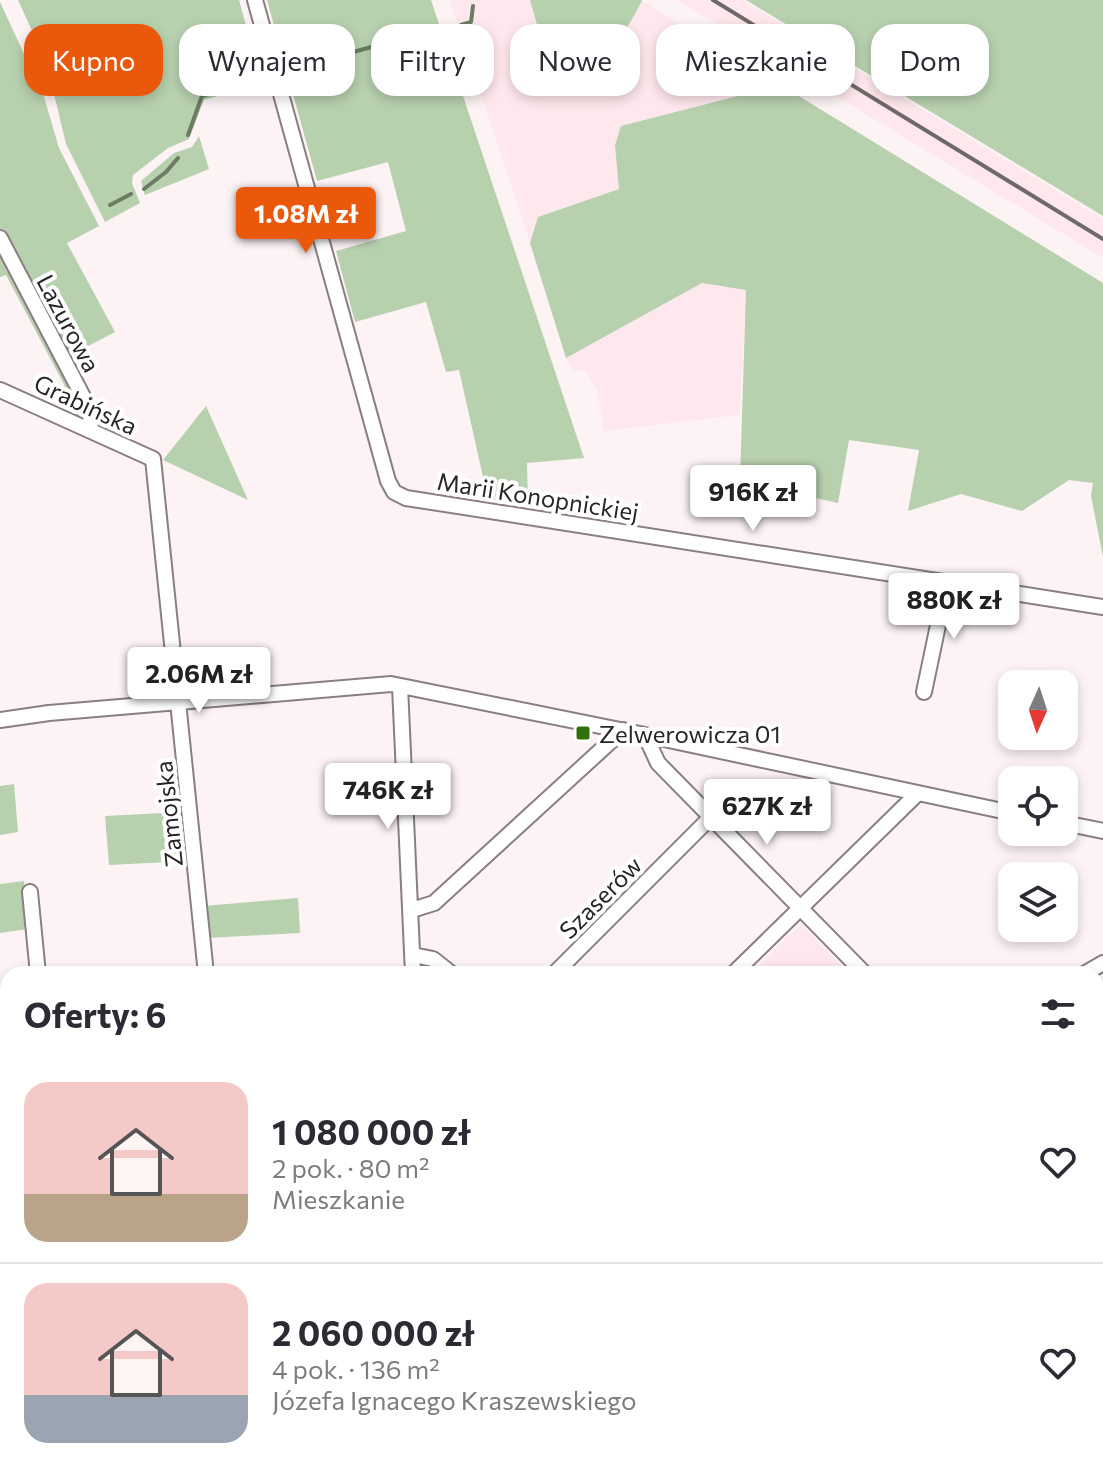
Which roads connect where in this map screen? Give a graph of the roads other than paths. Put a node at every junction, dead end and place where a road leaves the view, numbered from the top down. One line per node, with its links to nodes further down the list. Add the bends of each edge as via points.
1 (255, 0): 6 (street, Marii Konopnickiej, via 394,492)
2 (0, 238): 4 (street, Lazurowa, via 90,410)
3 (0, 390): 4 (street, Grabińska)
4 (91, 430): 5 (street, Grabińska)
5 (153, 459): 10 (street, Zamojska)
6 (947, 582): 7 (street, Marii Konopnickiej); 9 (street)
7 (1103, 607)
8 (400, 686): 10 (street); 12 (street); 23 (street)
9 (924, 692)
10 (179, 703): 11 (street); 26 (street, Zamojska)
11 (0, 720)
12 (623, 730): 13 (street); 23 (street, via 434,903)
13 (645, 735): 14 (street); 18 (street, via 658,763)
14 (888, 787): 15 (street); 17 (street)
15 (917, 794): 16 (street); 17 (street)
16 (998, 810)
17 (894, 815): 22 (street)
18 (711, 817): 22 (street); 29 (street, Szaserów)
19 (1078, 826): 20 (street)
20 (1103, 831)
21 (30, 892): 25 (street)
22 (800, 908): 30 (street); 31 (street)
23 (412, 910): 24 (street)
24 (413, 955): 27 (street); 28 (street)
25 (37, 966)
26 (205, 966)
27 (413, 966)
28 (442, 966)
29 (562, 966)
30 (741, 966)
31 (857, 966)

